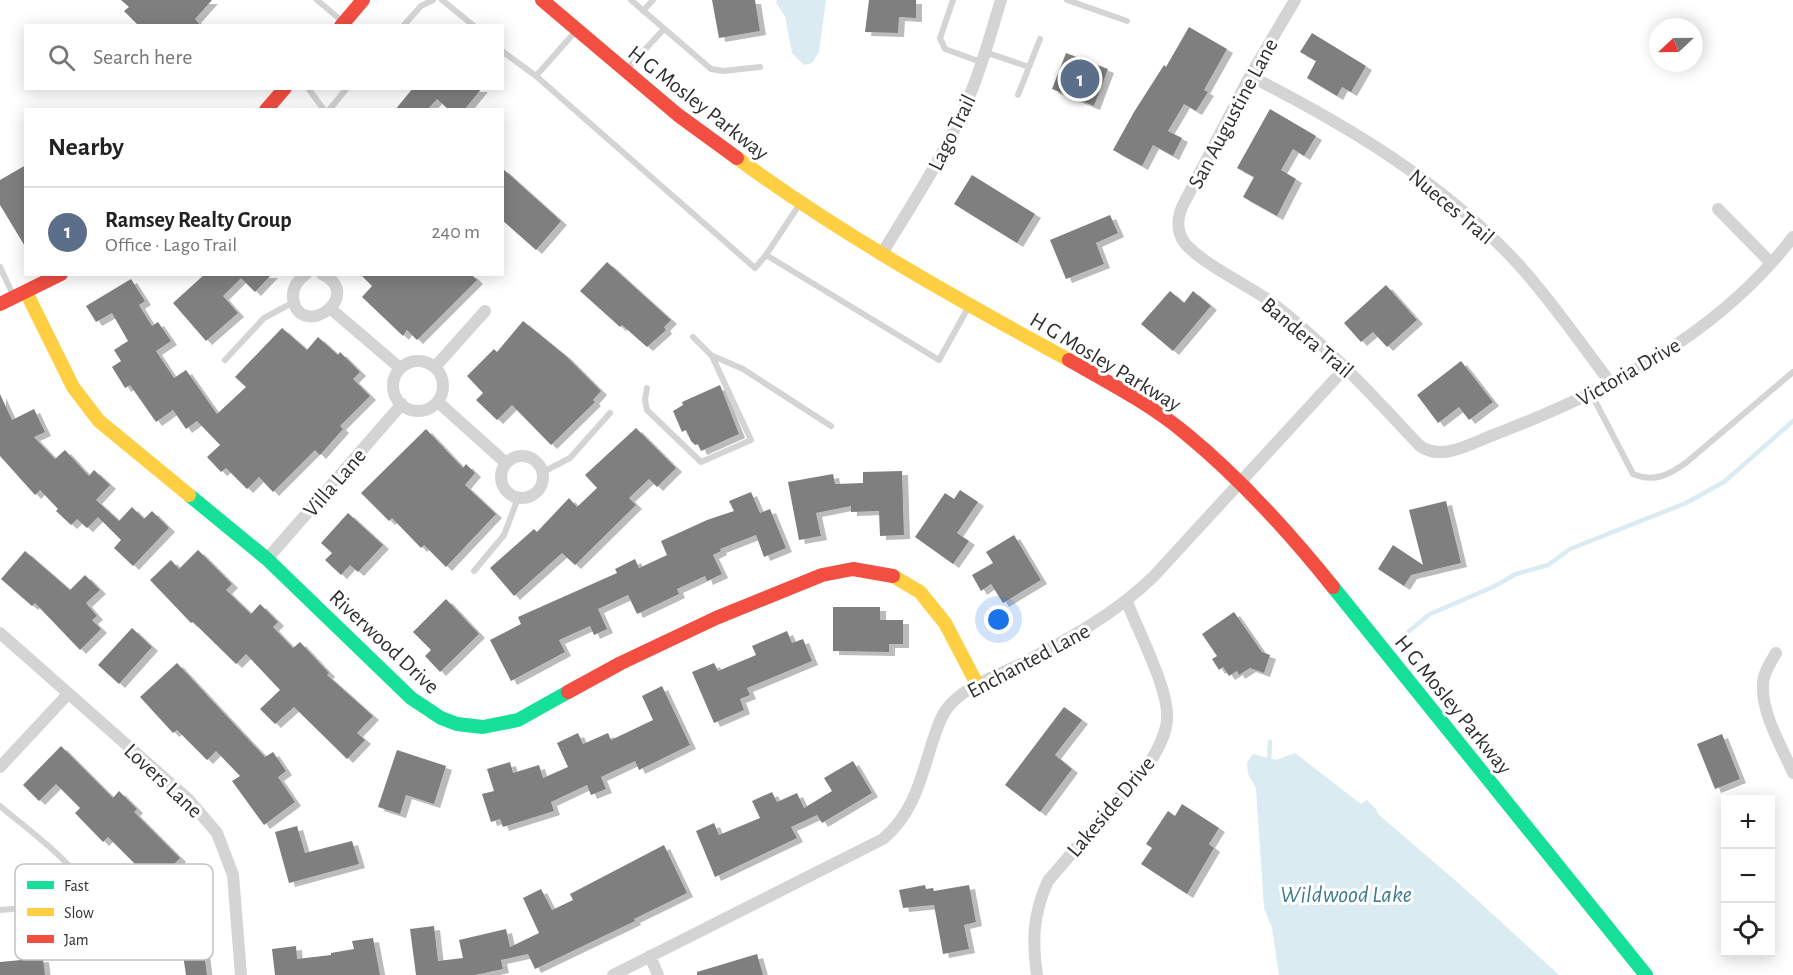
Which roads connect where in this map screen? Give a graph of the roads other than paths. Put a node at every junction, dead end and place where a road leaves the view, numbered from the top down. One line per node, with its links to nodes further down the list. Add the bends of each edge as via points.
1 (317, 0): 14 (lane)
2 (363, 0): 14 (main road)
3 (433, 0): 15 (lane, via 421,6)
4 (442, 0): 16 (lane)
5 (542, 0): 18 (main road, H G Mosley Parkway)
6 (631, 0): 12 (lane)
7 (652, 0): 12 (lane)
8 (953, 0): 21 (lane, via 940,38 945,49)
9 (1001, 0): 21 (street, Lago Trail)
10 (1067, 0): 13 (lane)
11 (1294, 0): 26 (street, San Augustine Lane)
12 (643, 11): 17 (lane)
13 (1127, 21)
14 (342, 24)
15 (405, 24)
16 (472, 24)
17 (664, 29): 22 (lane, via 711,69); 24 (lane)
18 (576, 31): 24 (main road, H G Mosley Parkway); 25 (lane)
19 (1040, 39): 23 (lane)
20 (504, 52): 25 (lane)
21 (983, 57): 23 (lane); 39 (street, Lago Trail, via 974,87 938,162)
22 (760, 67)
23 (1029, 67): 30 (lane)
24 (625, 72): 34 (main road, H G Mosley Parkway)
25 (536, 76): 38 (lane, via 755,268)
26 (1251, 76): 36 (street, San Augustine Lane, via 1182,207); 58 (street, Nueces Trail, via 1353,130 1453,203 1542,292)
27 (283, 90): 31 (main road)
28 (309, 90): 32 (lane)
29 (345, 90): 33 (lane)
30 (1018, 95)
31 (268, 108)
32 (323, 108)
33 (331, 108)
34 (800, 204): 38 (lane); 39 (main road, H G Mosley Parkway)
35 (1718, 209): 40 (street)
36 (1179, 230): 54 (street, Bandera Trail, via 1194,252 1270,302)
37 (1793, 237): 40 (street, Victoria Drive)
38 (766, 255): 48 (lane, via 939,360)
39 (881, 255): 48 (main road, H G Mosley Parkway)
40 (1771, 263): 58 (street, Victoria Drive, via 1689,336)
41 (0, 267): 45 (lane)
42 (57, 276): 45 (main road)
43 (304, 276): 46 (street, via 296,284)
44 (324, 276): 49 (street, via 336,288)
45 (20, 295): 47 (main road); 70 (main road, Riverwood Drive, via 91,412 115,437)
46 (294, 302): 49 (street, via 299,310 312,316); 53 (lane, via 264,318)
47 (0, 304)
48 (969, 306): 68 (main road, H G Mosley Parkway, via 1144,404 1184,432)
49 (331, 309): 56 (street)
50 (485, 311): 55 (street)
51 (693, 337): 52 (lane)
52 (712, 356): 59 (lane, via 751,440 701,462 647,410); 64 (lane, via 742,369)
53 (225, 360)
54 (1347, 366): 65 (street, Bandera Trail, via 1419,446); 68 (street, Enchanted Lane)
55 (435, 367): 56 (street, via 413,361); 61 (street, via 443,388)
56 (400, 368): 62 (street, via 393,383)
57 (1793, 372): 60 (lane, via 1687,462 1656,479 1633,474)
58 (1612, 385): 60 (street, Victoria Drive)
59 (647, 388)
60 (1592, 395): 65 (street, Victoria Drive, via 1448,452)
61 (438, 402): 62 (street, via 416,411); 66 (street)
62 (402, 404): 70 (street, Villa Lane)
63 (610, 413): 67 (lane, via 570,458)
64 (831, 426)
65 (1432, 453)
66 (506, 463): 67 (street, via 517,456 531,457); 69 (street, via 501,481 507,492)
67 (543, 472): 69 (street, via 543,484 536,494)
68 (1239, 482): 72 (street, Enchanted Lane); 88 (main road, H G Mosley Parkway, via 1284,525)
69 (518, 498): 71 (lane, via 504,535)
70 (267, 559): 75 (main road, Riverwood Drive, via 411,698 432,714 457,724 483,727 518,720 621,663 716,618 822,575 852,569 890,575 920,592 945,623)
71 (474, 571)
72 (1127, 602): 75 (street, Enchanted Lane, via 1082,632); 87 (street, Lakeside Drive, via 1162,689 1167,722 1152,759 1048,881 1033,928)
73 (0, 633): 76 (street, Lovers Lane)
74 (1776, 653): 78 (street, via 1763,688 1769,715)
75 (978, 686): 83 (street, Enchanted Lane, via 956,699 944,714 912,805 883,839)
76 (69, 694): 77 (street); 84 (street, Lovers Lane, via 188,799 217,833 233,874)
77 (0, 767)
78 (1793, 773)
79 (0, 806): 80 (lane)
80 (66, 864)
81 (15, 908): 82 (lane)
82 (0, 910)
83 (650, 957): 85 (street, Enchanted Lane); 86 (street)
84 (241, 975)
85 (613, 975)
86 (658, 975)
87 (1037, 975)
88 (1646, 975)

